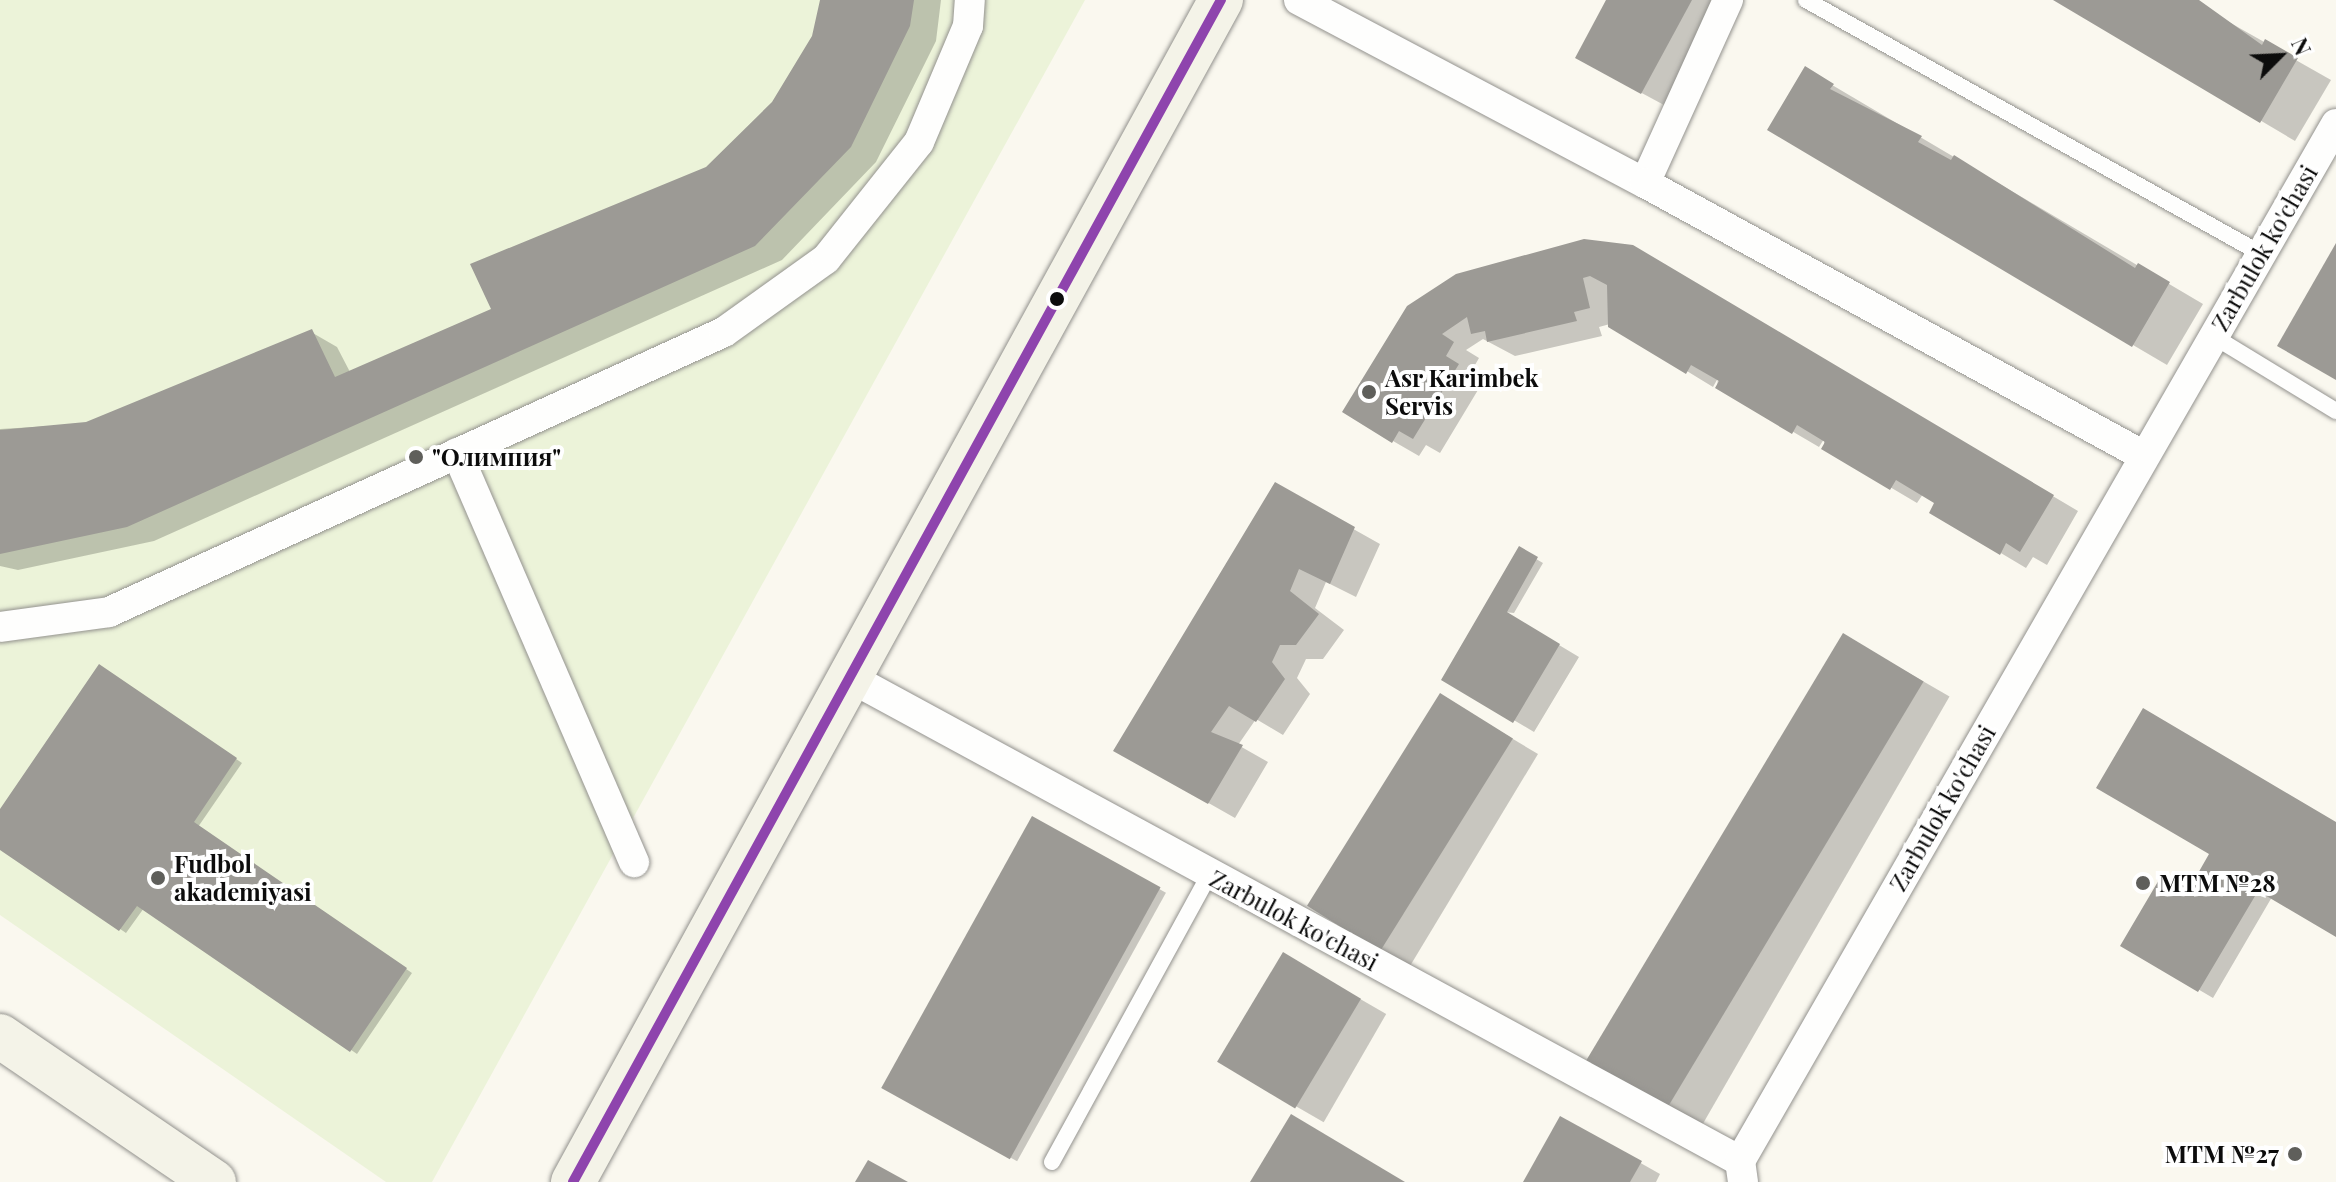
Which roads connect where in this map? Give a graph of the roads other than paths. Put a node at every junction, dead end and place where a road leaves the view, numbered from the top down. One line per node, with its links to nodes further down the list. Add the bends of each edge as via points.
1 (970, 0): 11 (street, via 968,26 919,142 826,259 724,332)
2 (1221, 0): 14 (street)
3 (1299, 0): 7 (street)
4 (1728, 0): 7 (street)
5 (1806, 0): 8 (lane)
6 (2336, 124): 8 (street, Zarbulok ko'chasi)
7 (1645, 183): 12 (street)
8 (2260, 253): 9 (street, Zarbulok ko'chasi)
9 (2213, 336): 10 (lane); 12 (street, Zarbulok ko'chasi)
10 (2336, 411)
11 (457, 453): 13 (street, via 109,612); 15 (street)
12 (2144, 456): 19 (street, Zarbulok ko'chasi)
13 (0, 627)
14 (849, 677): 16 (street, Zarbulok ko'chasi); 21 (street)
15 (634, 862)
16 (1209, 875): 18 (lane); 19 (street, Zarbulok ko'chasi)
17 (0, 1036): 20 (street)
18 (1052, 1162)
19 (1742, 1171)
20 (214, 1182)
21 (573, 1182)

